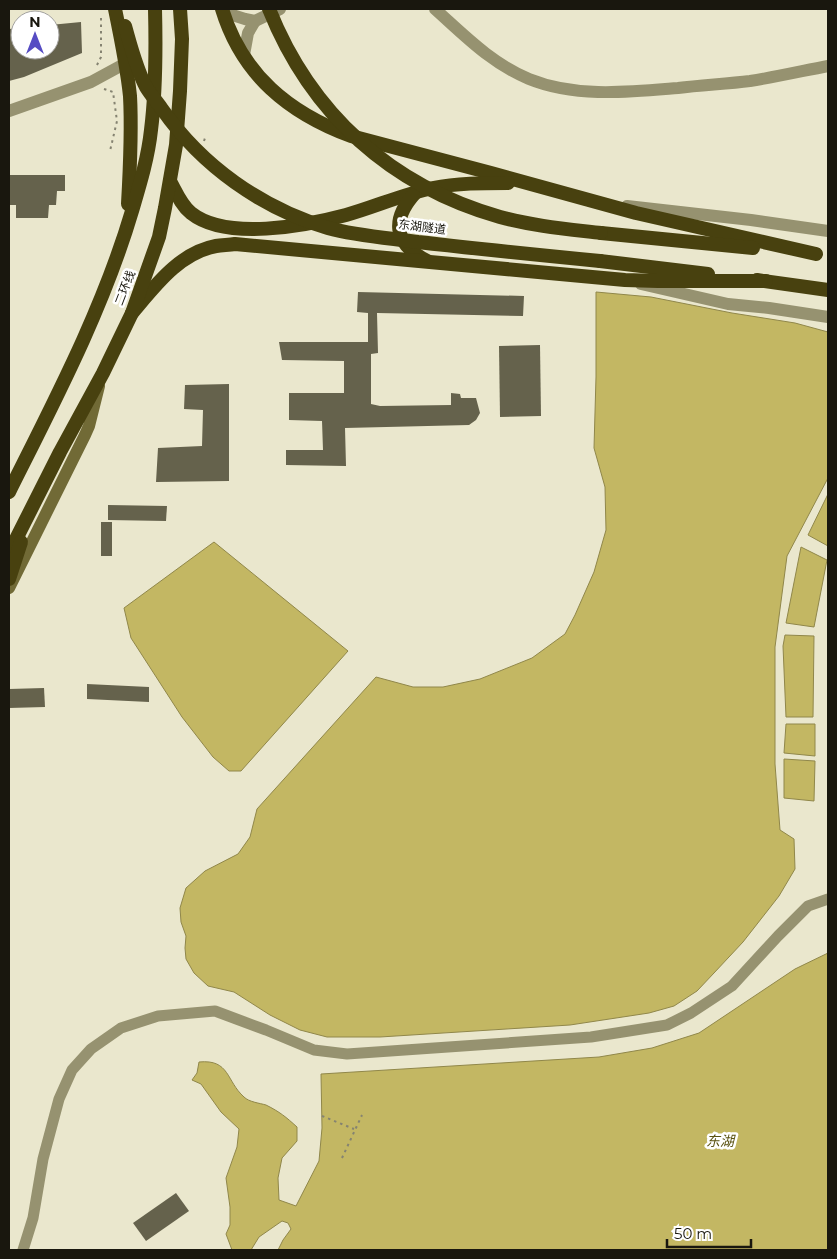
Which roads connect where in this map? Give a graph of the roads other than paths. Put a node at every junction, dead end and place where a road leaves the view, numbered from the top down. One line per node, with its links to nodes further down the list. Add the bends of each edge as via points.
1 (115, 9): 11 (highway)
2 (122, 9): 23 (highway, 东湖隧道, bridge, via 134,60 147,88 175,128 231,180 293,216 369,236)
3 (155, 9): 18 (highway, 二环线, via 155,90 151,131)
4 (180, 9): 14 (highway, 二环线, via 180,91)
5 (268, 9): 20 (highway, bridge, via 293,60 320,99 350,133 394,169 441,196 500,217 552,228)
6 (280, 9): 9 (street)
7 (436, 9): 12 (street, via 500,65 529,79 563,89 632,92 750,81)
8 (223, 10): 9 (street); 10 (highway)
9 (255, 21): 10 (street, via 248,33)
10 (244, 55): 15 (highway, via 275,93 302,114 332,130)
11 (126, 63): 13 (street, via 91,82); 18 (highway, via 130,98)
12 (828, 66)
13 (9, 111)
14 (170, 181): 16 (highway, via 189,212 200,219 226,228 246,229 319,221); 25 (highway, 二环线, via 159,237)
15 (524, 182): 16 (highway, via 454,185); 17 (highway)
16 (417, 192): 21 (highway, via 402,211 399,229 408,248)
17 (579, 198): 19 (street); 20 (highway)
18 (127, 228): 28 (highway, 二环线, via 93,319)
19 (828, 231)
20 (822, 255)
21 (430, 263): 22 (highway); 25 (highway, via 236,244 216,246 188,257 176,266)
22 (625, 280): 23 (highway); 26 (street, via 728,304)
23 (766, 281): 24 (highway, 东湖隧道)
24 (828, 290)
25 (132, 313): 27 (highway, 二环线)
26 (828, 317)
27 (103, 373): 31 (highway, 二环线); 34 (main road, via 89,426)
28 (22, 466): 29 (main road); 30 (highway, 二环线)
29 (9, 486)
30 (9, 492)
31 (33, 505): 32 (highway, 二环线); 33 (highway)
32 (9, 553)
33 (9, 580)
34 (9, 588)
35 (828, 899): 36 (street, via 808,906 732,986 691,1014 667,1025 591,1037 347,1054 314,1050 215,1010 158,1016 120,1028 91,1049 72,1070 59,1099)
36 (23, 1250)

